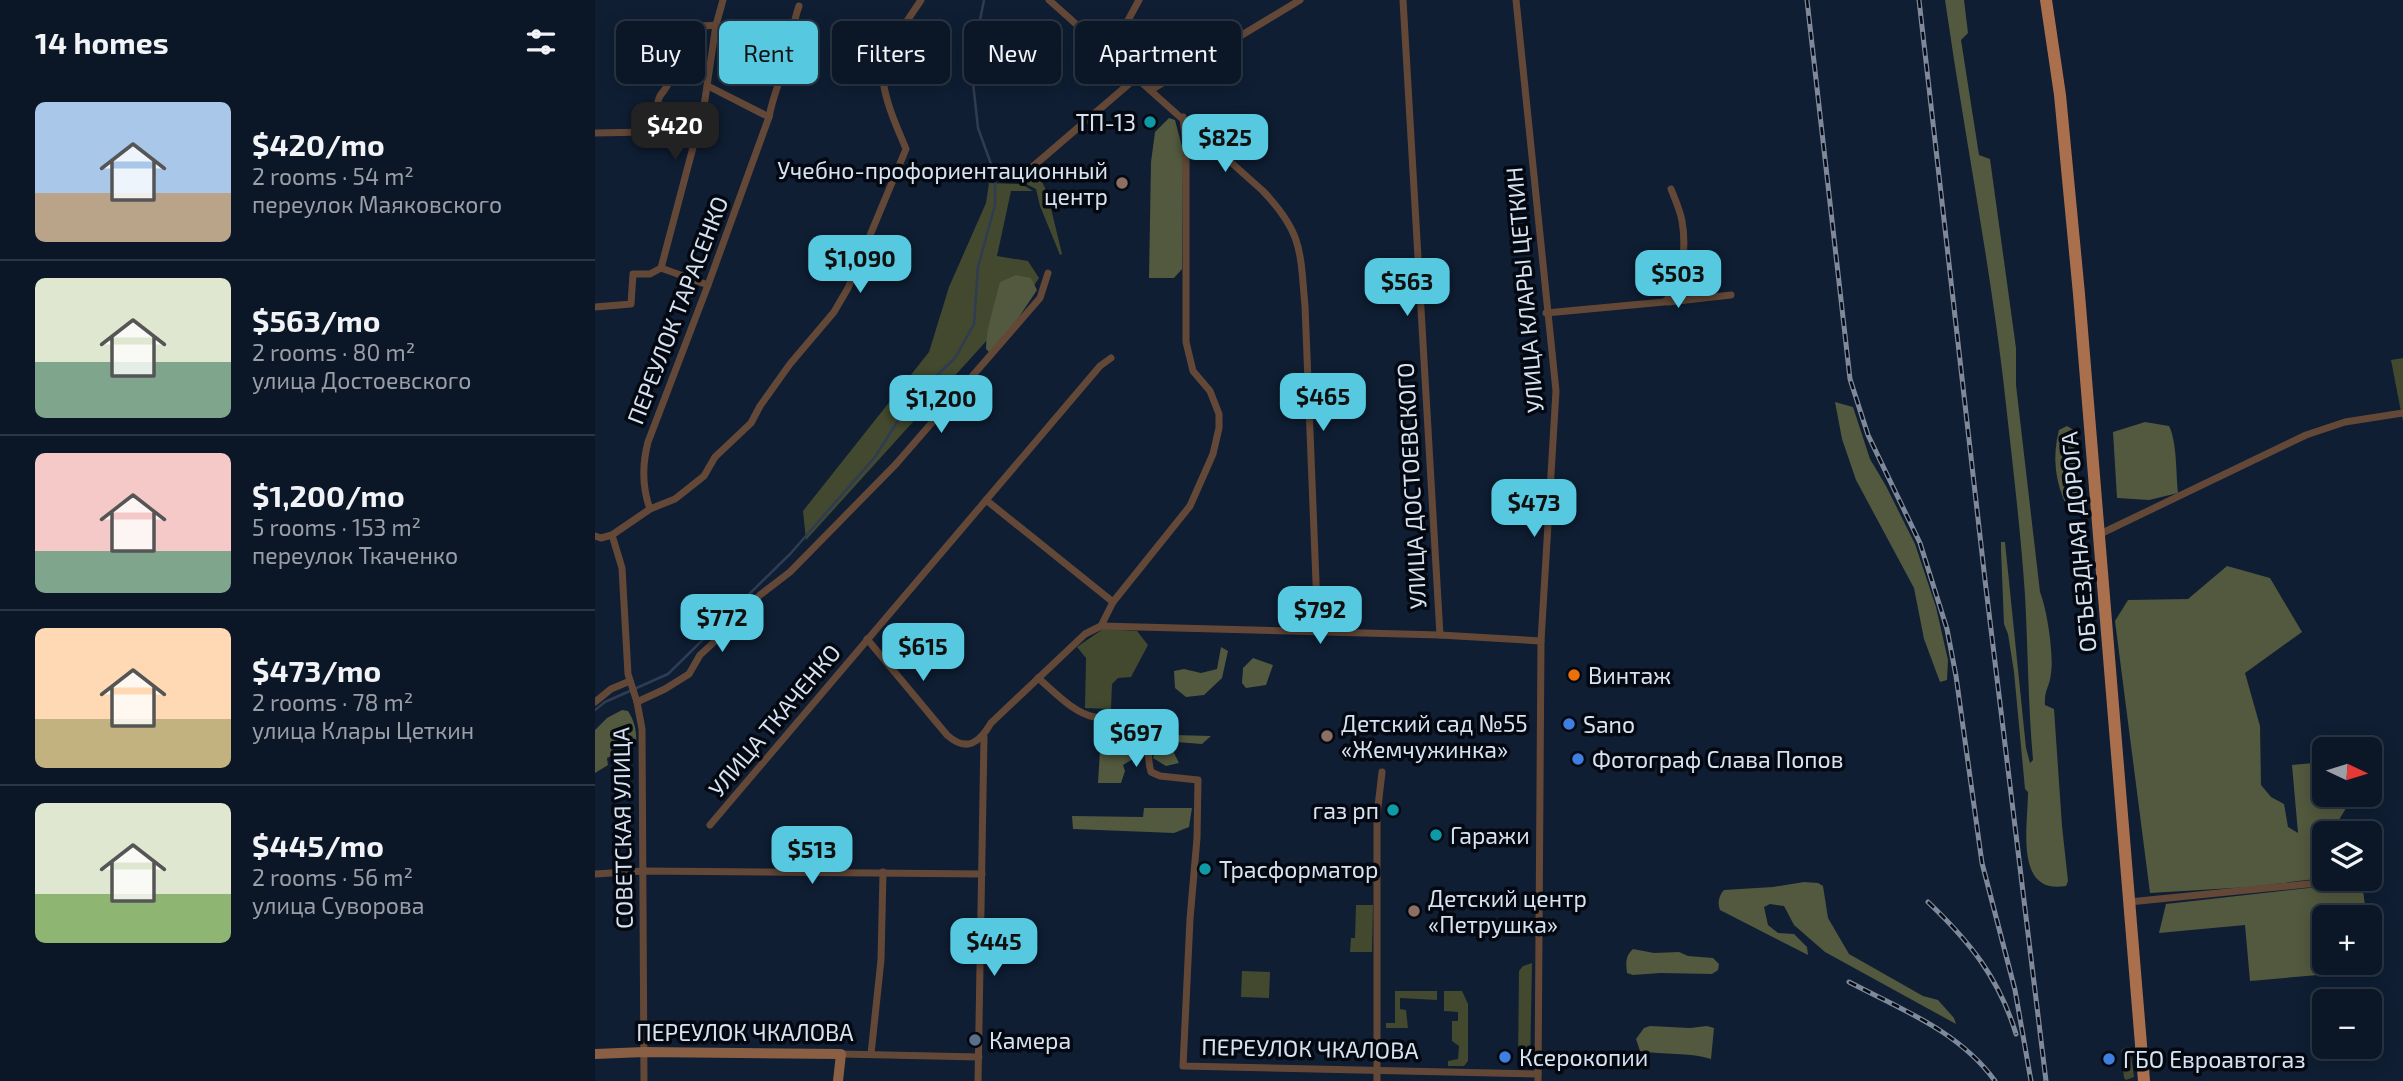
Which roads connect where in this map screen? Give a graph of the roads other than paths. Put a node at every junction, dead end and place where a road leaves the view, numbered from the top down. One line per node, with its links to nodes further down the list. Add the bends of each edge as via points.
1 (723, 0): 12 (street)
2 (921, 0): 32 (street, via 892,47 884,73 888,105 906,149 848,288 751,423 715,457 704,475 675,499)
3 (1049, 0): 11 (street)
4 (1139, 0): 10 (street)
5 (1300, 0): 16 (street)
6 (1403, 0): 39 (street, УЛИЦА ДОСТОЕВСКОГО)
7 (1516, 0): 28 (street, УЛИЦА КЛАРЫ ЦЕТКИН)
8 (2046, 0): 34 (main road, ОБЪЕЗДНАЯ ДОРОГА, via 2060,95)
9 (799, 6): 17 (street, ПЕРЕУЛОК ТАРАСЕНКО)
10 (1128, 21)
11 (1075, 23)
12 (716, 25): 15 (street); 19 (street, via 680,29 674,34 670,78 649,132)
13 (1129, 84): 20 (street)
14 (1145, 84): 16 (street)
15 (708, 86): 17 (street); 22 (street)
16 (1151, 90): 18 (street)
17 (769, 117): 24 (street, ПЕРЕУЛОК ТАРАСЕНКО)
18 (1183, 117): 36 (street, via 1186,342 1193,371 1215,401 1219,428 1190,506); 38 (street, via 1263,191 1297,238 1305,306)
19 (595, 133)
20 (1030, 169)
21 (1671, 189): 26 (street, via 1682,221 1683,246 1677,290)
22 (661, 268): 24 (street); 27 (street, via 650,274 633,274 631,304)
23 (1048, 273): 44 (street, via 1040,298 896,464 700,655 689,674 665,690)
24 (708, 285): 32 (street, ПЕРЕУЛОК ТАРАСЕНКО, via 648,442 643,490)
25 (1731, 295): 26 (street)
26 (1664, 302): 28 (street)
27 (595, 307)
28 (1546, 313): 41 (street, УЛИЦА КЛАРЫ ЦЕТКИН, via 1556,412)
29 (1111, 358): 31 (street, УЛИЦА ТКАЧЕНКО)
30 (2403, 414): 34 (street, via 2345,422 2306,435)
31 (986, 500): 36 (street); 40 (street, УЛИЦА ТКАЧЕНКО)
32 (649, 509): 33 (street)
33 (611, 535): 35 (street); 43 (street, СОВЕТСКАЯ УЛИЦА, via 622,568)
34 (2098, 535): 54 (main road, ОБЪЕЗДНАЯ ДОРОГА)
35 (595, 536)
36 (1112, 602): 37 (street)
37 (1101, 626): 38 (street); 42 (street, via 1085,634)
38 (1318, 632): 39 (street)
39 (1440, 635): 41 (street)
40 (867, 639): 46 (street, УЛИЦА ТКАЧЕНКО, via 954,741 972,744); 48 (street, УЛИЦА ТКАЧЕНКО)
41 (1541, 641): 61 (street, УЛИЦА КЛАРЫ ЦЕТКИН)
42 (1038, 678): 46 (street, via 991,723); 60 (street, ПЕРЕУЛОК ЧКАЛОВА, via 1081,712 1145,722 1151,772 1198,780 1183,1066)
43 (630, 684): 44 (street, СОВЕТСКАЯ УЛИЦА); 45 (street)
44 (636, 700): 49 (street, СОВЕТСКАЯ УЛИЦА, via 642,729)
45 (595, 702)
46 (983, 737): 52 (street)
47 (1382, 772): 60 (street, via 1377,815)
48 (710, 825)
49 (643, 871): 50 (street); 51 (street); 55 (street, СОВЕТСКАЯ УЛИЦА)
50 (883, 872): 52 (street); 58 (street, via 881,960)
51 (595, 874)
52 (982, 874): 59 (street)
53 (2312, 884): 54 (street)
54 (2128, 902): 66 (main road, ОБЪЕЗДНАЯ ДОРОГА)
55 (644, 1052): 56 (street, ПЕРЕУЛОК ЧКАЛОВА); 57 (street, ПЕРЕУЛОК ЧКАЛОВА); 62 (street, СОВЕТСКАЯ УЛИЦА)
56 (595, 1054)
57 (841, 1054): 58 (street, ПЕРЕУЛОК ЧКАЛОВА); 63 (street)
58 (871, 1054): 59 (street, ПЕРЕУЛОК ЧКАЛОВА)
59 (979, 1056): 64 (street)
60 (1377, 1070): 61 (street, ПЕРЕУЛОК ЧКАЛОВА); 65 (street)
61 (1538, 1078)
62 (644, 1081)
63 (838, 1081)
64 (978, 1081)
65 (1377, 1081)
66 (2144, 1081)

